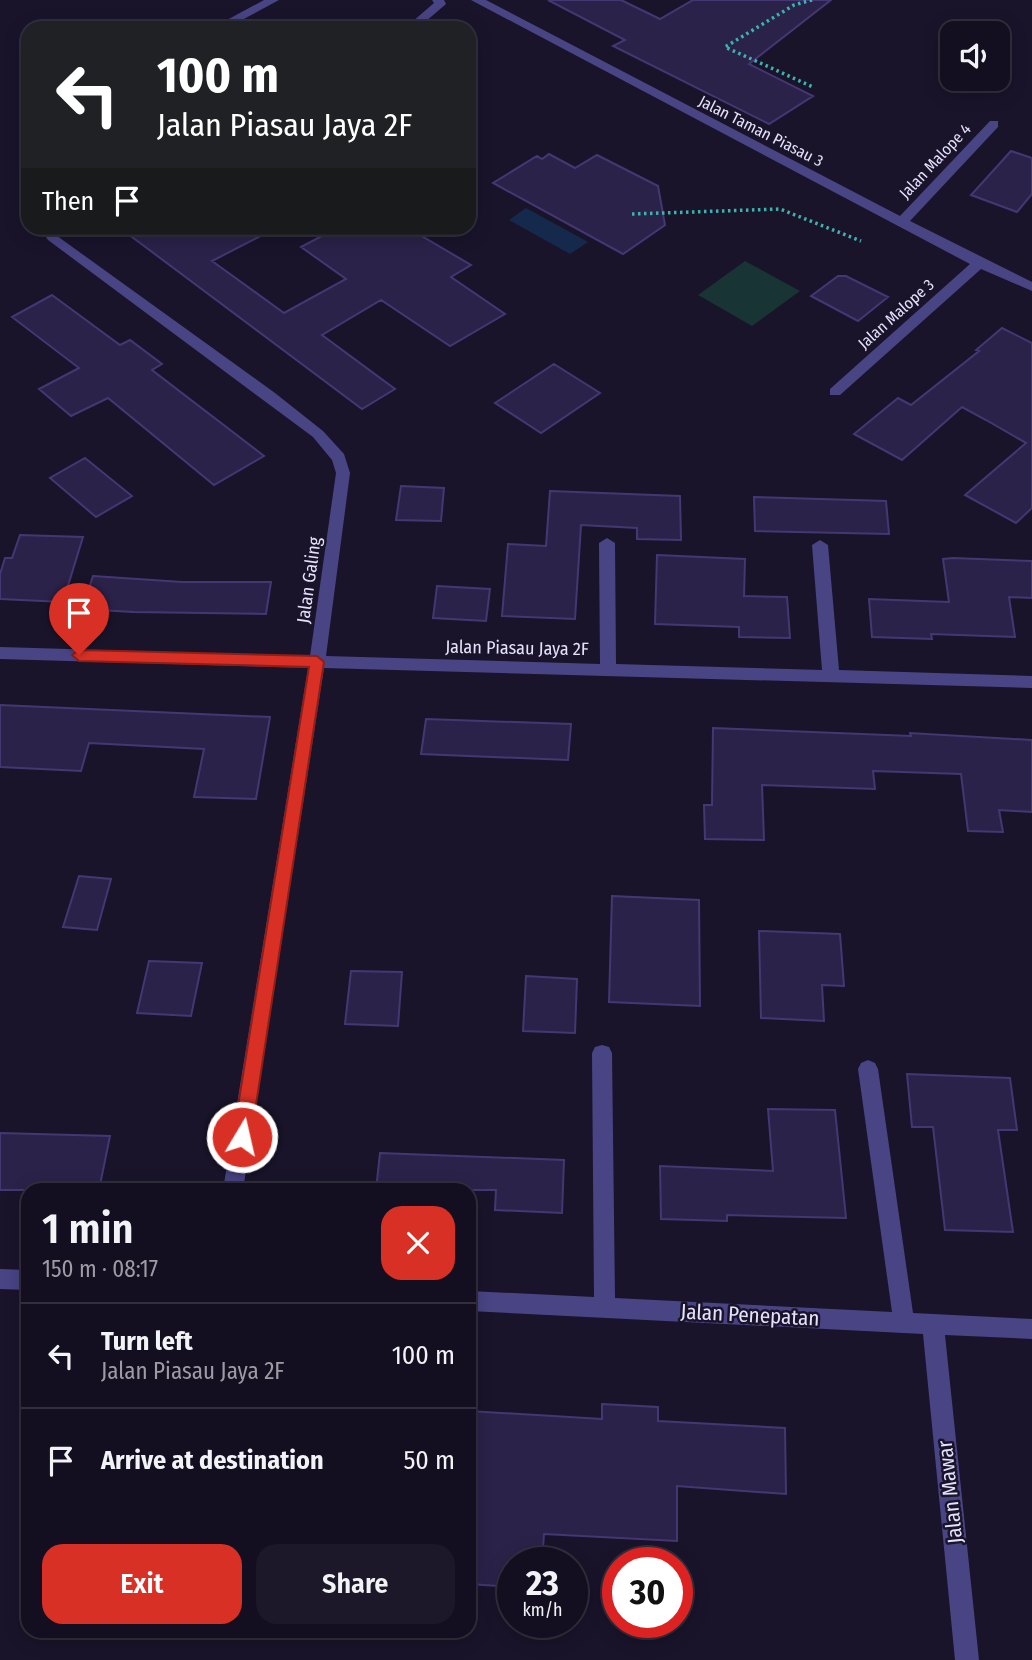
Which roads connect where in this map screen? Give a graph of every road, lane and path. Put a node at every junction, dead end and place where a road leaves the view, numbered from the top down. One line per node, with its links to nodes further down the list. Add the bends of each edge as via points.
1 (273, 0): 5 (street)
2 (438, 0): 6 (street, via 440,4)
3 (477, 0): 10 (street, Jalan Taman Piasau 3)
4 (812, 0): 7 (path, via 794,5 726,47)
5 (232, 21)
6 (420, 21)
7 (813, 87)
8 (994, 124): 10 (street, Jalan Malope 4)
9 (632, 214): 12 (path, via 780,209)
10 (903, 221): 13 (street, Jalan Taman Piasau 3)
11 (53, 237): 19 (street, Jalan Galing, via 270,396 318,434 339,458 343,473)
12 (861, 240)
13 (979, 263): 14 (street, Jalan Taman Piasau 3); 15 (street, Jalan Malope 3)
14 (1032, 287)
15 (835, 392)
16 (607, 543): 20 (street)
17 (820, 545): 21 (street)
18 (0, 653): 19 (street, Jalan Piasau Jaya 2F)
19 (317, 662): 20 (street, Jalan Piasau Jaya 2F); 25 (street, Jalan Galing)
20 (608, 669): 21 (street, Jalan Piasau Jaya 2F)
21 (831, 674): 22 (street, Jalan Piasau Jaya 2F)
22 (1032, 682)
23 (602, 1053): 29 (street)
24 (868, 1069): 30 (street)
25 (234, 1183)
26 (0, 1279): 27 (street)
27 (21, 1280)
28 (476, 1301): 29 (street, Jalan Penepatan)
29 (606, 1308): 30 (street, Jalan Penepatan)
30 (904, 1323): 31 (street, Jalan Penepatan)
31 (933, 1324): 32 (street, Jalan Penepatan); 33 (street, Jalan Mawar)
32 (1032, 1329)
33 (967, 1660)

